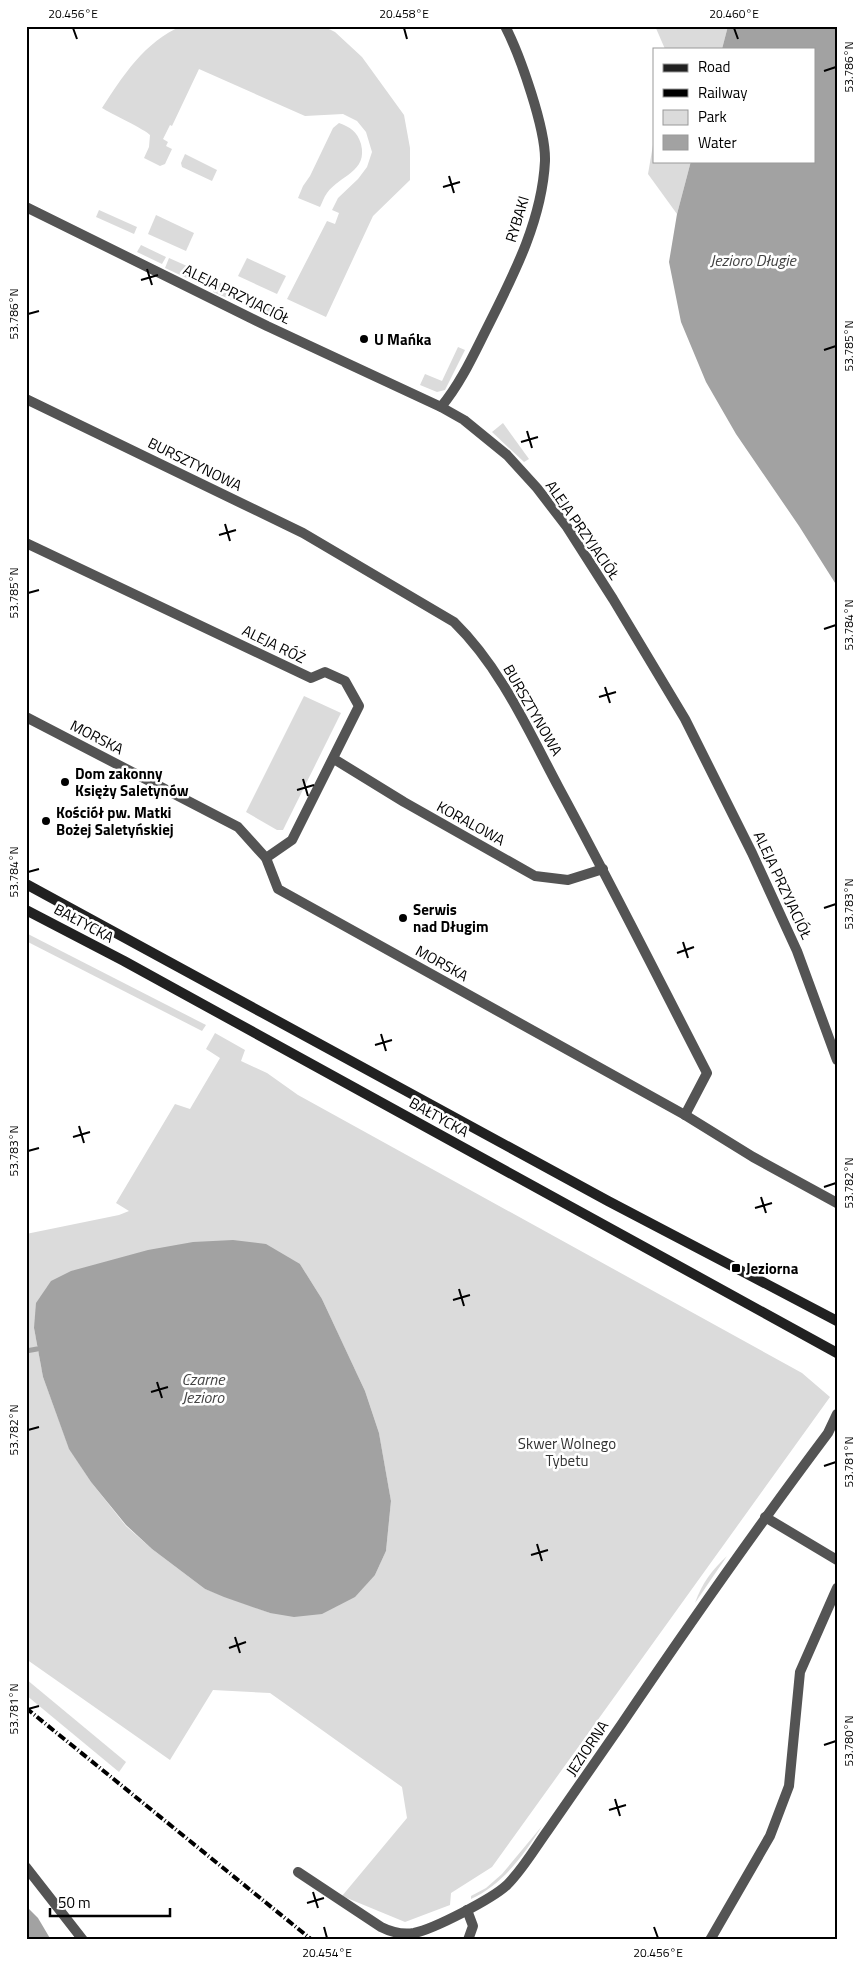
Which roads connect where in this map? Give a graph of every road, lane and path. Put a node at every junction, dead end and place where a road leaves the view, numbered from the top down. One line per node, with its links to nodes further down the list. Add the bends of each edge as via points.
1 (505, 26): 4 (street, RYBAKI, via 542,136 545,159 540,194 532,230 511,280 457,388)
2 (26, 208): 4 (street, ALEJA PRZYJACIÓŁ)
3 (26, 399): 9 (street, BURSZTYNOWA, via 304,533 454,622 503,684)
4 (442, 407): 12 (street, ALEJA PRZYJACIÓŁ, via 464,420 507,455 537,488 567,527 614,600 685,719 752,853 797,951)
5 (26, 543): 7 (street, ALEJA RÓŻ, via 311,678 325,672 346,681 359,706)
6 (26, 717): 8 (street, MORSKA, via 238,827)
7 (334, 759): 8 (street, ALEJA RÓŻ, via 292,840); 9 (street, KORALOWA, via 535,876 568,880)
8 (266, 858): 13 (street, MORSKA, via 278,888)
9 (603, 869): 13 (street, BURSZTYNOWA, via 708,1073)
10 (26, 884): 15 (main road, BAŁTYCKA, via 608,1201)
11 (26, 910): 16 (main road, BAŁTYCKA)
12 (837, 1060)
13 (685, 1116): 14 (street, MORSKA)
14 (837, 1203)
15 (837, 1321)
16 (837, 1353)
17 (837, 1414): 18 (street, JEZIORNA)
18 (832, 1430): 19 (street, JEZIORNA)
19 (765, 1517): 20 (street); 24 (street, JEZIORNA, via 525,1862 508,1884)
20 (837, 1560)
21 (837, 1588): 27 (street, via 800,1672 789,1786 770,1836)
22 (26, 1868): 25 (street)
23 (298, 1872): 24 (street, JEZIORNA, via 391,1932 413,1933)
24 (467, 1910): 26 (street, via 473,1926)
25 (83, 1940)
26 (468, 1940)
27 (710, 1940)

